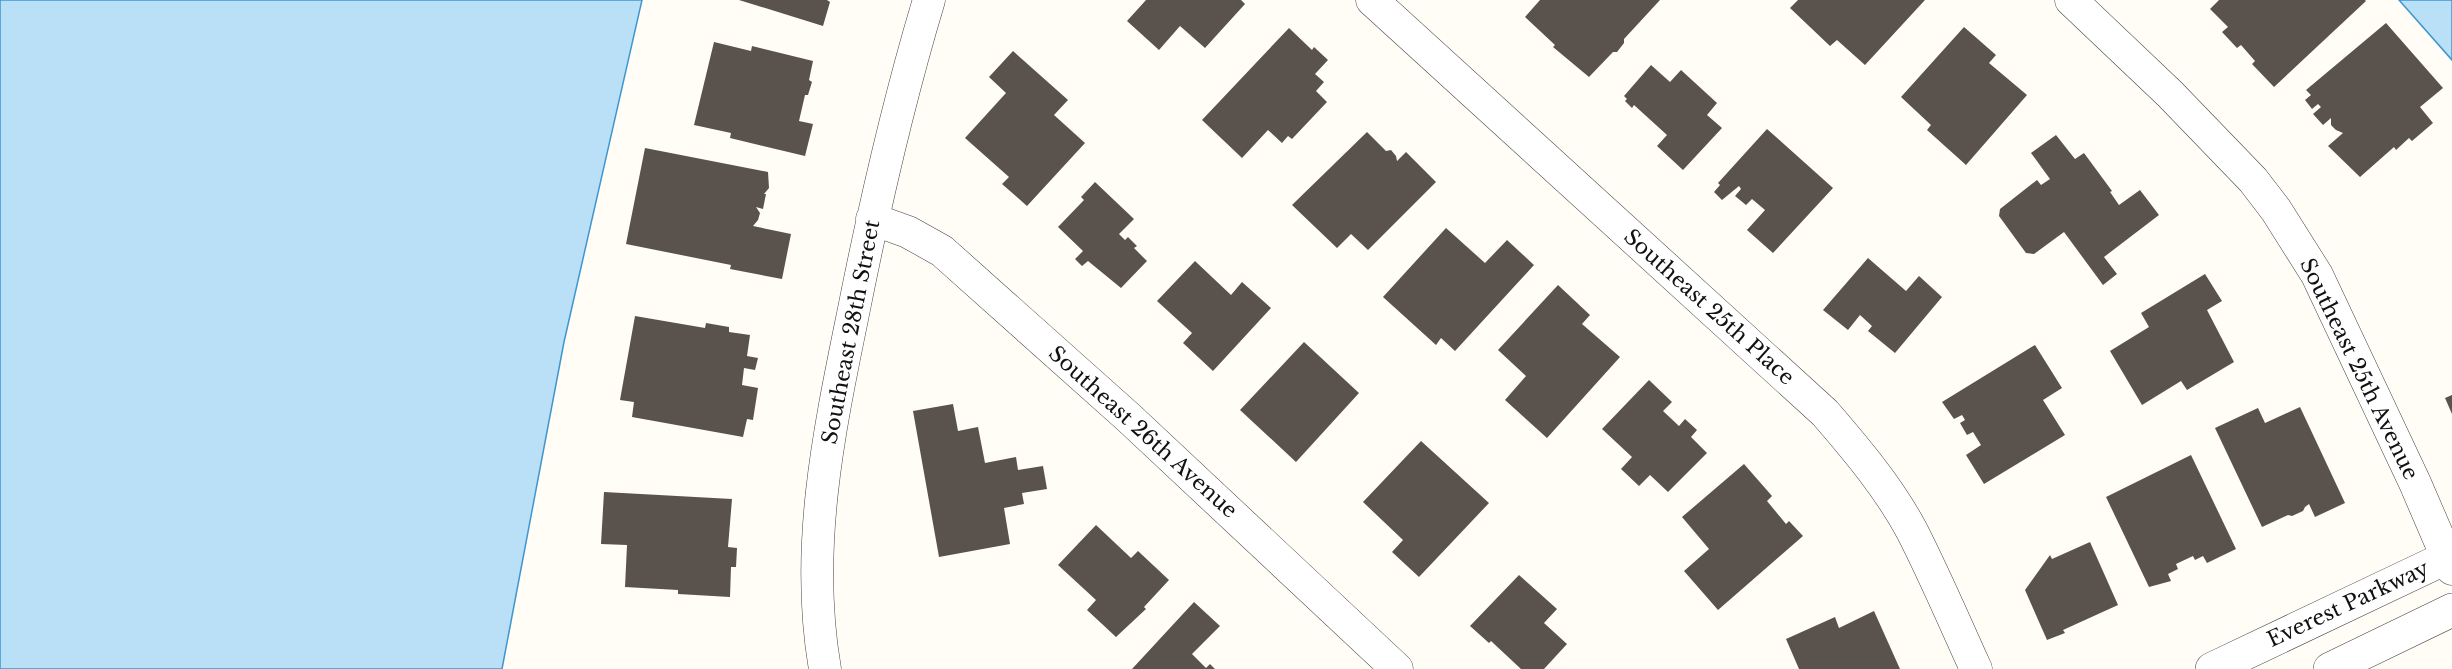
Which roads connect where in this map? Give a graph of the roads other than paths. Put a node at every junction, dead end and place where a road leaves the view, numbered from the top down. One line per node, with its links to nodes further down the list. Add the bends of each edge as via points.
1 (929, 0): 4 (street, Southeast 28th Street)
2 (1372, 0): 9 (street, Southeast 25th Place, via 1825,413 1886,489 1911,531)
3 (2071, 0): 5 (street, Southeast 25th Avenue, via 2170,94 2253,180 2276,210 2317,275)
4 (872, 219): 7 (street, Southeast 28th Street, via 832,417 820,503 815,590); 8 (street, Southeast 26th Avenue, via 908,232 942,251 1137,425)
5 (2450, 560): 10 (street, Everest Parkway)
6 (2452, 610): 11 (street)
7 (825, 669)
8 (1397, 669)
9 (1976, 669)
10 (2212, 669)
11 (2330, 669)

